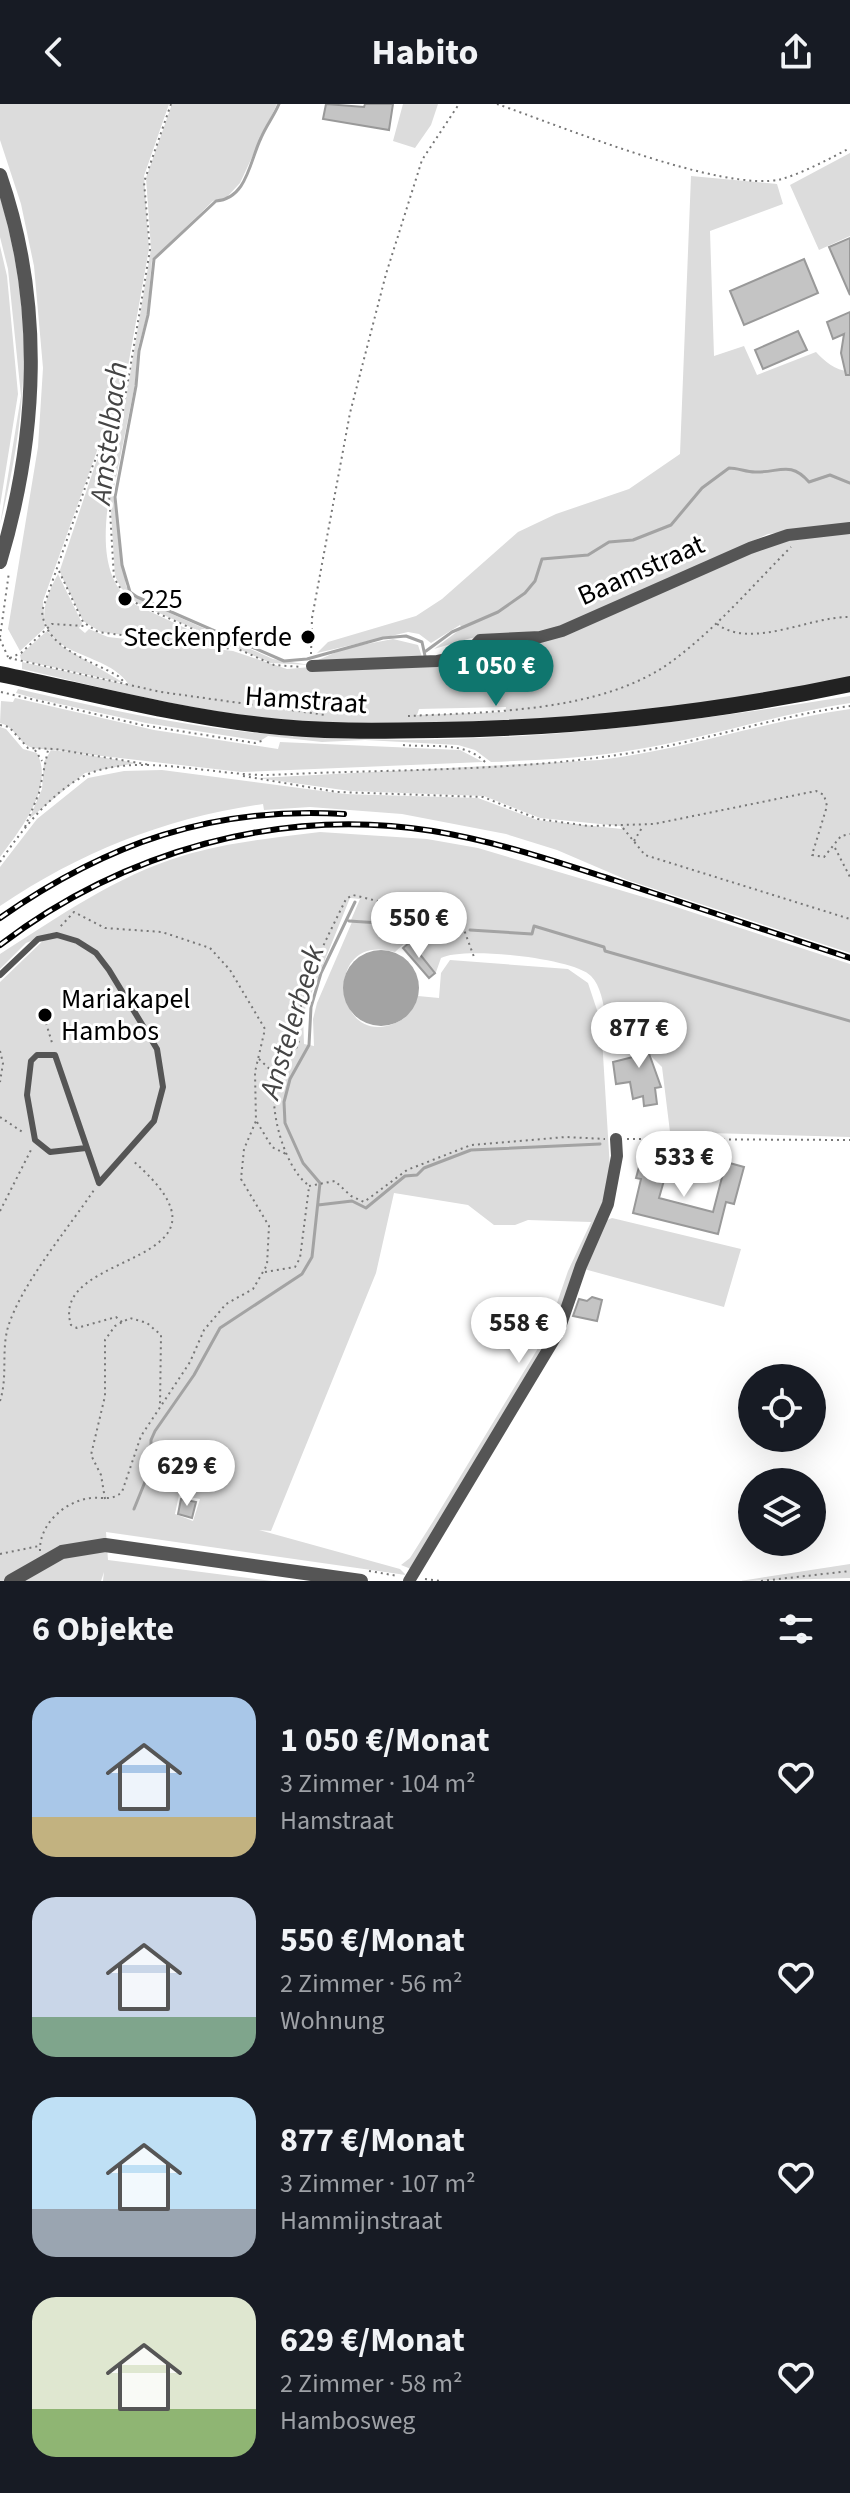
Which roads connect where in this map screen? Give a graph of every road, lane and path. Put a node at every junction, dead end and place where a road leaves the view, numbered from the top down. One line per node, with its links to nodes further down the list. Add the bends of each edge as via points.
1 (171, 104): 6 (path, via 144,182 150,250)
2 (459, 104): 18 (path, via 422,160 386,274 344,439 310,642)
3 (497, 104): 4 (path, via 669,163 747,180 782,179)
4 (850, 148)
5 (0, 175): 9 (street, via 23,262 32,374 25,454)
6 (123, 399): 10 (path, via 93,465); 16 (path, via 109,494 114,578 132,602)
7 (850, 528): 8 (street, Baamstraat)
8 (788, 535): 12 (path, via 791,547); 18 (street, Baamstraat, via 548,635 480,640 467,654 437,661)
9 (4, 565): 15 (path)
10 (58, 570): 13 (path); 14 (path, via 43,606)
11 (850, 617): 12 (path, via 768,633 728,631)
12 (716, 623): 24 (path, via 669,664 625,686 511,710)
13 (86, 625): 14 (path, via 58,622); 16 (path, via 113,636)
14 (47, 628): 17 (path); 20 (path, via 66,648)
15 (0, 638): 17 (path)
16 (236, 650): 18 (path, via 274,665)
17 (9, 658): 20 (path)
18 (312, 665)
19 (0, 674): 21 (main road, Hamstraat, via 212,719 363,731 626,720)
20 (126, 684): 23 (path)
21 (850, 684)
22 (850, 706): 30 (path, via 574,761)
23 (328, 715)
24 (400, 716)
25 (0, 725): 26 (path)
26 (34, 749): 27 (path); 28 (path)
27 (48, 749): 28 (path); 29 (path)
28 (43, 762): 33 (path, via 39,793)
29 (155, 766): 30 (path); 33 (path, via 89,774)
30 (238, 775): 32 (path, via 337,792 483,797 538,819)
31 (643, 826): 32 (path); 35 (path); 36 (path, via 816,791 824,795 827,806 811,854 821,858)
32 (622, 827): 35 (path)
33 (23, 830): 37 (path)
34 (850, 834): 36 (path, via 841,836)
35 (634, 842): 39 (path, via 657,859)
36 (835, 847): 38 (path)
37 (0, 862)
38 (850, 877)
39 (850, 919)
40 (57, 935): 42 (lane, via 33,942); 46 (path, via 74,912 105,928 162,932 210,948 230,970 265,1029); 55 (lane, via 96,953 157,1049 162,1067 160,1106)
41 (474, 957): 47 (path, via 455,920 348,897 311,979 298,1021 299,1041)
42 (0, 975)
43 (46, 1023): 45 (path)
44 (0, 1051): 48 (path)
45 (55, 1055): 52 (lane, via 37,1055 28,1072); 54 (lane)
46 (259, 1059): 47 (path); 50 (path)
47 (278, 1077): 56 (path, via 275,1113)
48 (0, 1082)
49 (0, 1117): 52 (path)
50 (256, 1121): 56 (path, via 272,1147); 60 (path, via 244,1149 241,1179 269,1226)
51 (616, 1139): 53 (path); 58 (path, via 566,1137 471,1145 407,1170 364,1202 335,1181); 68 (street, via 608,1204 558,1333)
52 (35, 1140): 54 (lane, via 50,1152); 59 (path)
53 (850, 1140)
54 (86, 1148): 57 (lane)
55 (125, 1154): 57 (lane); 61 (path, via 158,1185 173,1220 153,1249 92,1277 69,1312 71,1325 77,1328 106,1317)
56 (287, 1155): 58 (path, via 295,1173)
57 (99, 1183): 62 (path, via 10,1323)
58 (310, 1186): 60 (path, via 300,1258 295,1267)
59 (0, 1211)
60 (265, 1272): 63 (path, via 253,1289 212,1318)
61 (122, 1322): 63 (path, via 130,1318 147,1323 161,1335); 64 (path, via 105,1340 105,1396 91,1455)
62 (0, 1401)
63 (160, 1407): 64 (path, via 141,1436 122,1492)
64 (105, 1499): 65 (path, via 82,1500 57,1514 46,1527)
65 (42, 1552): 66 (path); 69 (street); 70 (street, via 121,1546)
66 (0, 1554)
67 (850, 1571): 72 (path)
68 (410, 1579): 71 (path)
69 (11, 1581)
70 (361, 1581)
71 (441, 1581)
72 (761, 1581)

